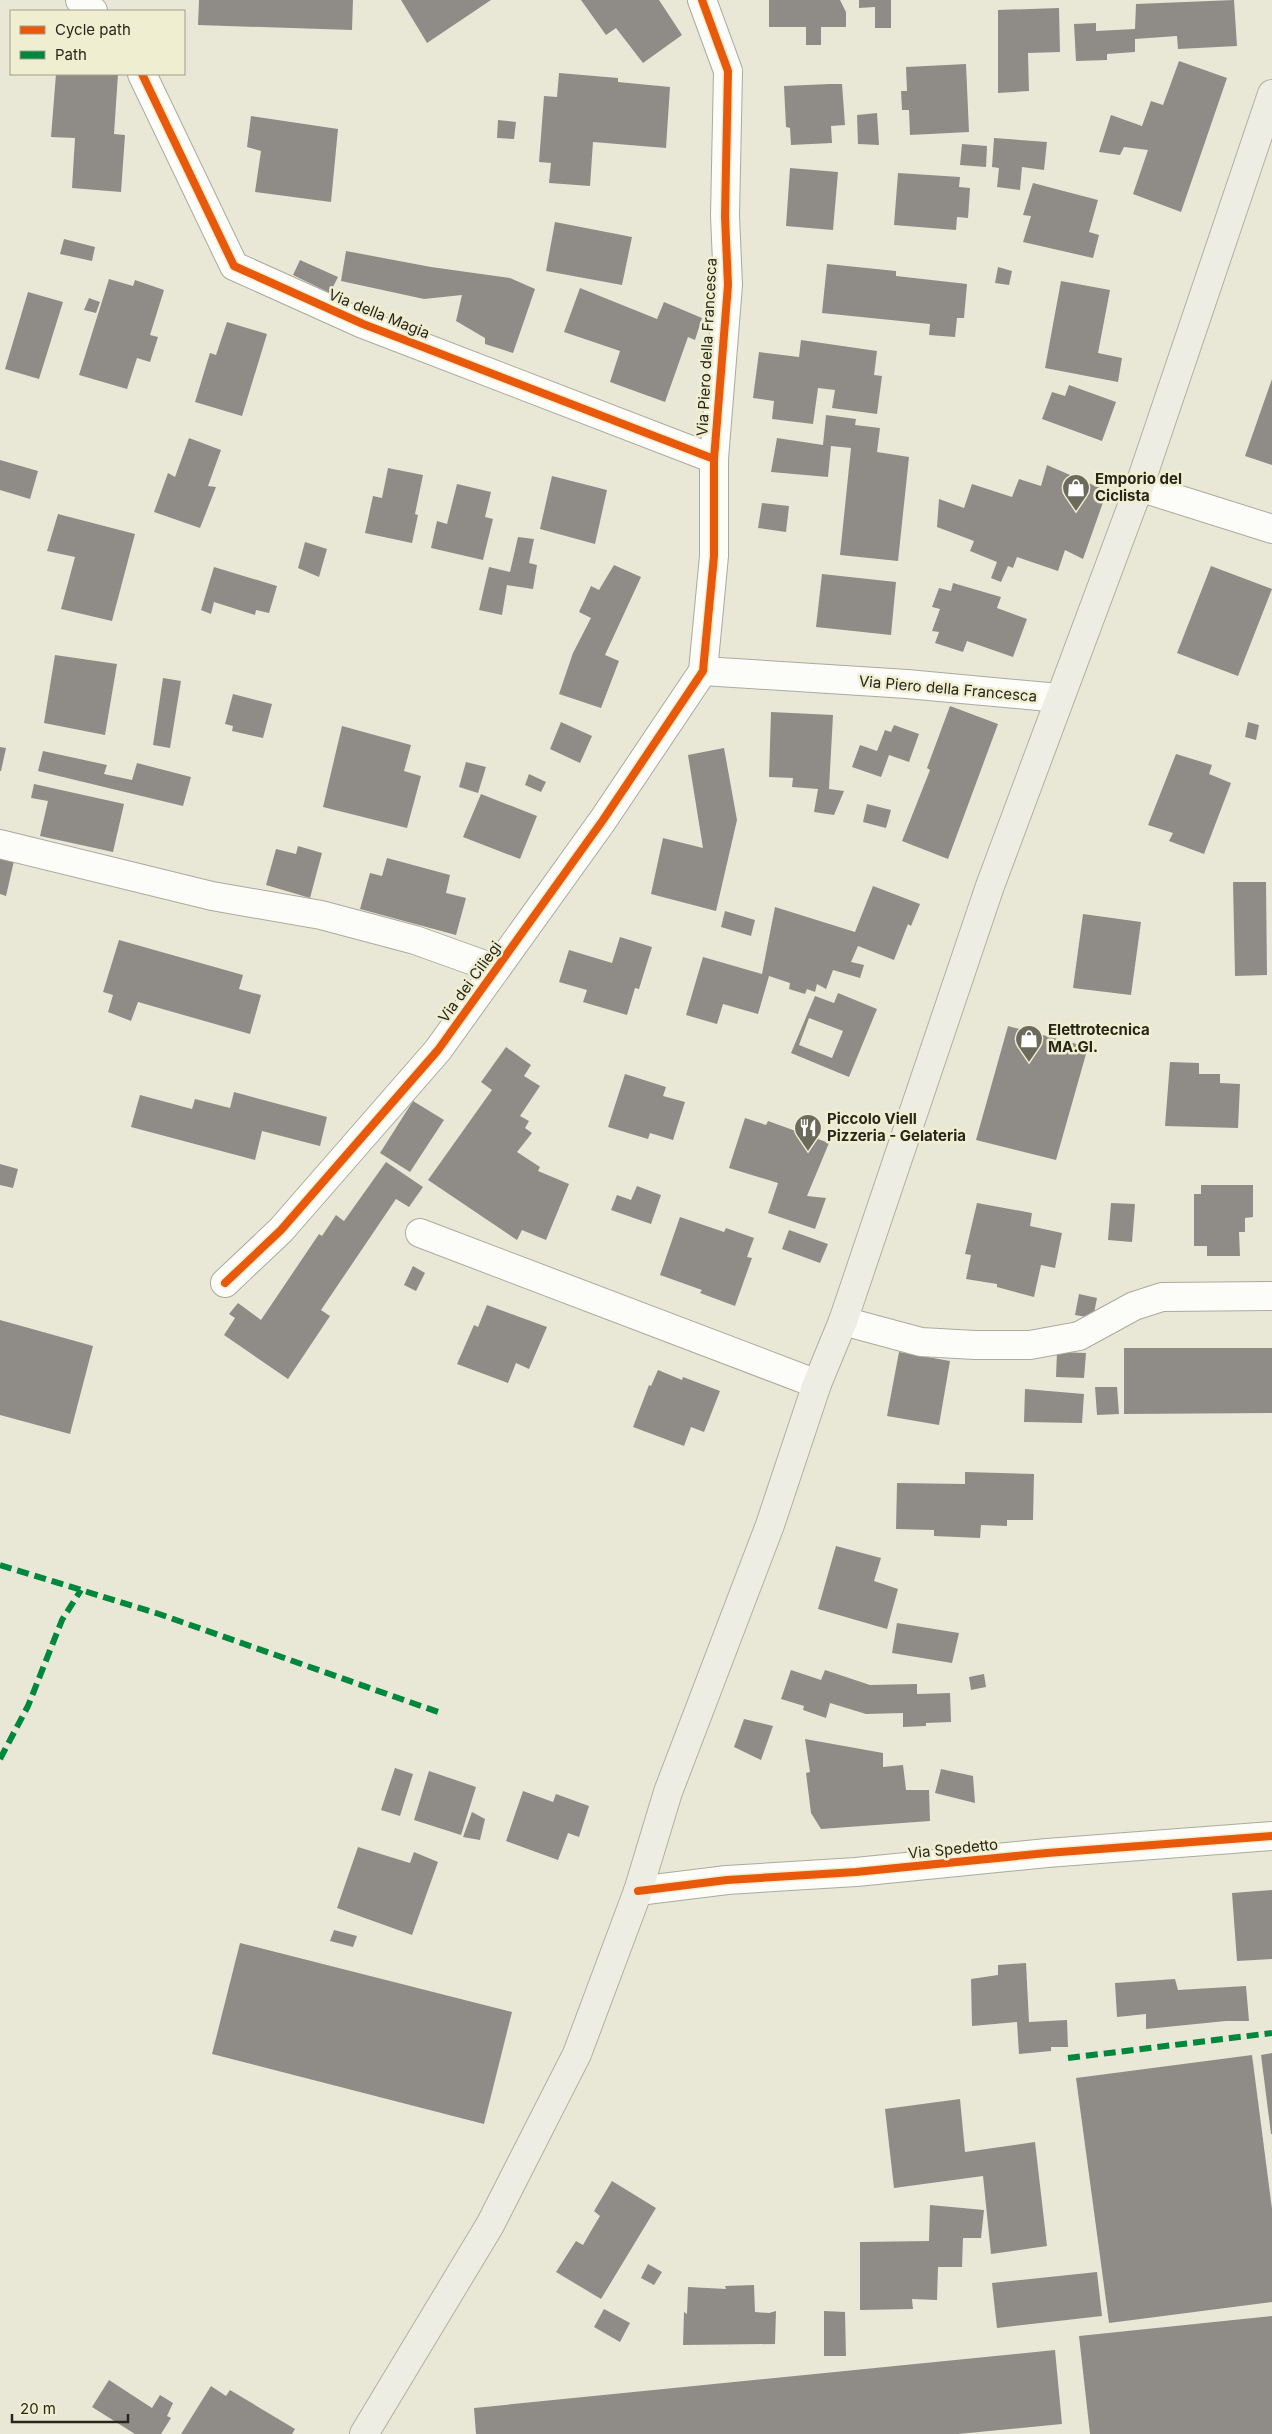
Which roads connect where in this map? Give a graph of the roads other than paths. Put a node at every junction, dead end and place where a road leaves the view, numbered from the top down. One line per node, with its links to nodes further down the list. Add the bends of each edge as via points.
1 (80, 0): 3 (street)
2 (702, 0): 6 (street, Via Piero della Francesca, via 728,71 725,216 728,285)
3 (92, 10)
4 (142, 75): 6 (street, Via della Magia, via 234,266 363,324)
5 (1272, 94): 7 (main road)
6 (714, 459): 9 (street, Via Piero della Francesca, via 714,556)
7 (1139, 487): 8 (street); 10 (main road)
8 (1272, 529)
9 (703, 670): 10 (street, Via Piero della Francesca); 12 (street, Via dei Ciliegi, via 604,820)
10 (1059, 698): 16 (main road, via 990,886)
11 (0, 844): 12 (street, via 212,896 321,915 415,940)
12 (496, 969): 14 (street, Via dei Ciliegi, via 438,1050 281,1230)
13 (420, 1233): 17 (street)
14 (225, 1283)
15 (1272, 1296): 16 (street, via 1162,1297 1134,1306 1079,1336 1030,1345 922,1342)
16 (843, 1321): 17 (main road)
17 (817, 1384): 19 (main road, via 770,1526 668,1792)
18 (1272, 1836): 19 (street, Via Spedetto, via 727,1880)
19 (638, 1891): 20 (main road, via 577,2054 490,2225)
20 (364, 2434)

